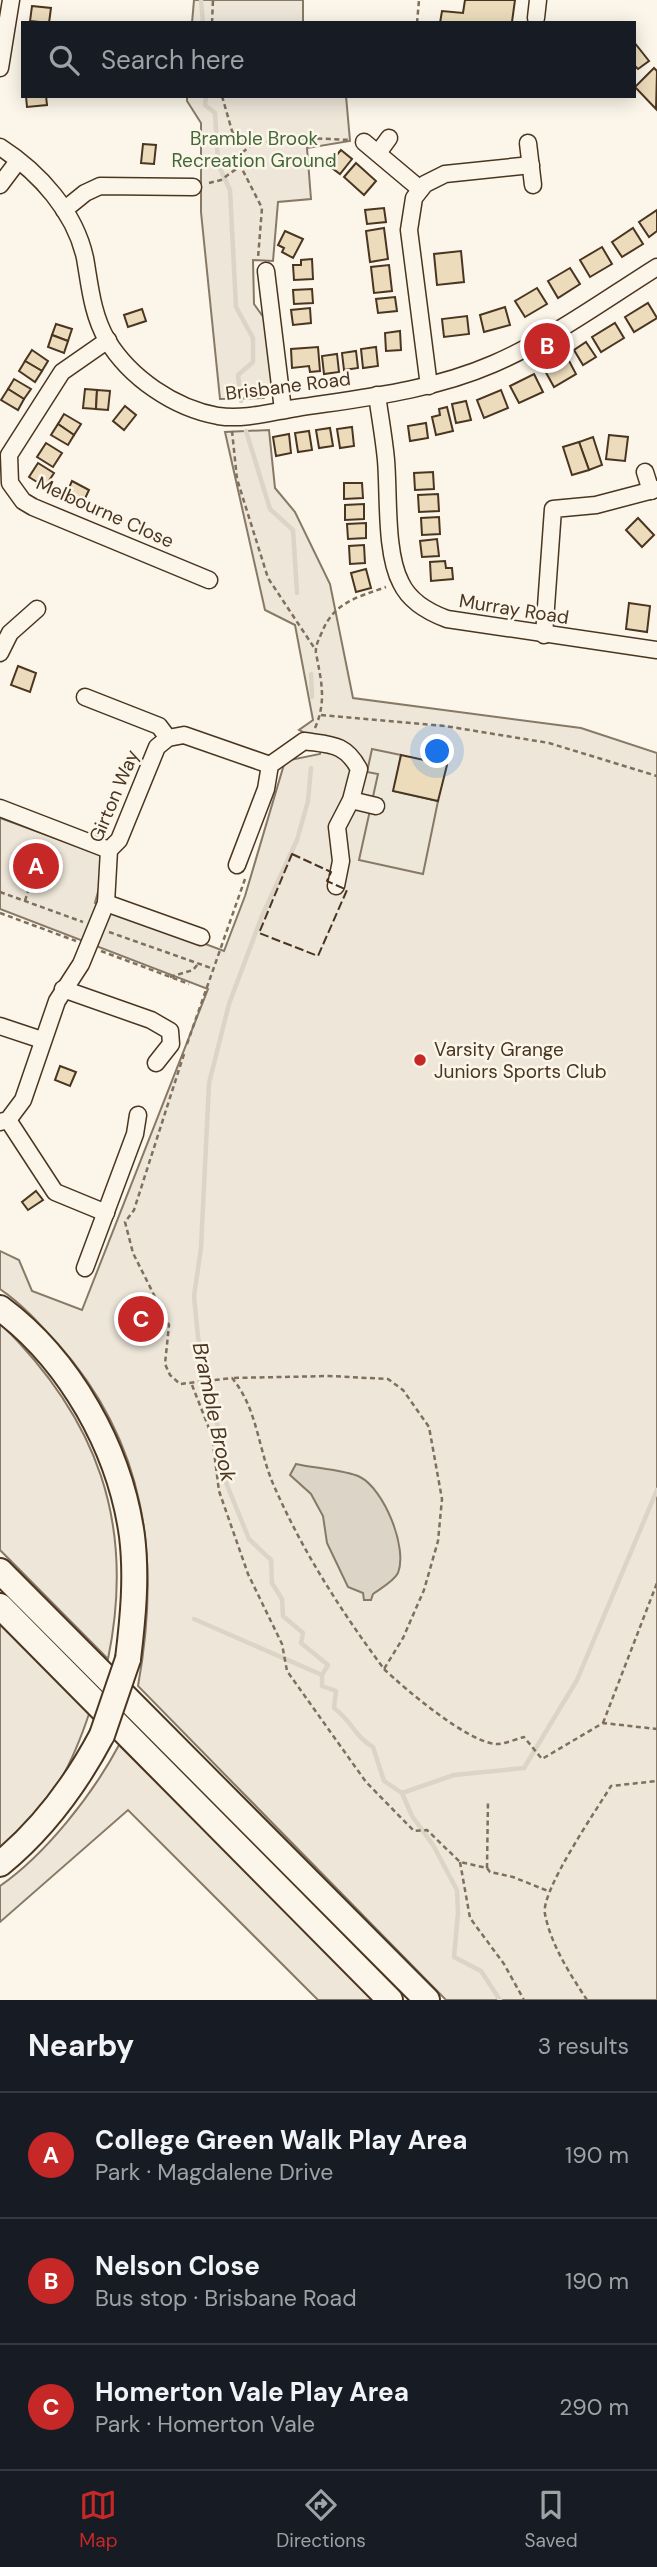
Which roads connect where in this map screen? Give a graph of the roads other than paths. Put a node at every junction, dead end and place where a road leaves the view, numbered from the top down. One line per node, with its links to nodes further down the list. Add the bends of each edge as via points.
1 (11, 0): 4 (street)
2 (538, 0): 3 (street)
3 (536, 18)
4 (0, 68)
5 (388, 138): 9 (street)
6 (365, 142): 9 (street)
7 (528, 143): 11 (street)
8 (0, 147): 10 (street, Brisbane Road)
9 (378, 153): 17 (street)
10 (18, 161): 13 (street); 18 (street, Brisbane Road)
11 (531, 165): 14 (street); 17 (street, via 445,174)
12 (176, 169): 15 (street)
13 (0, 185)
14 (533, 185)
15 (175, 186): 16 (street); 18 (street, via 100,186)
16 (193, 187)
17 (420, 189): 22 (street, via 409,220)
18 (64, 210): 21 (street, Brisbane Road, via 80,241 95,310)
19 (266, 271): 24 (street)
20 (655, 272): 22 (street, Brisbane Road, via 541,340 491,365)
21 (108, 340): 24 (street, Brisbane Road, via 127,366 157,391 194,410 233,417); 25 (street, Melbourne Close, via 62,372)
22 (429, 386): 23 (street, Brisbane Road)
23 (377, 395): 24 (street, Brisbane Road); 30 (street, Murray Road, via 393,557 400,582 412,598 440,617)
24 (283, 410)
25 (4, 463): 28 (street, Melbourne Close, via 10,483 33,507 196,567)
26 (645, 472): 27 (street)
27 (654, 490): 30 (street, via 596,505 544,508)
28 (209, 580)
29 (37, 609): 31 (street)
30 (544, 635): 32 (street, Murray Road)
31 (2, 645)
32 (657, 650)
33 (85, 696): 34 (street, via 159,726)
34 (168, 738): 35 (street, via 184,735); 39 (street, Girton Way, via 157,747 119,839)
35 (270, 765): 36 (street, via 304,741 343,748 359,769); 40 (street, via 266,789)
36 (351, 800): 37 (street); 41 (street, via 337,827 341,861)
37 (376, 806)
38 (0, 808): 39 (street)
39 (110, 850): 42 (street, Girton Way)
40 (237, 865)
41 (336, 886)
42 (106, 903): 43 (street); 44 (street, Girton Way, via 81,964)
43 (201, 937)
44 (63, 989): 46 (street, Girton Way); 47 (street, via 152,1020 170,1031 171,1044)
45 (0, 1026): 46 (street)
46 (41, 1040): 49 (street, Girton Way, via 23,1101)
47 (156, 1063)
48 (138, 1115): 50 (street)
49 (4, 1121): 50 (street, via 55,1192)
50 (106, 1213): 51 (street)
51 (85, 1268)
52 (0, 1308): 55 (highway, bridge, via 56,1363 108,1451 131,1534 134,1592 128,1659 102,1735 64,1799)
53 (0, 1571): 57 (highway)
54 (0, 1606): 56 (highway)
55 (0, 1864)
56 (390, 2000)
57 (428, 2000)

